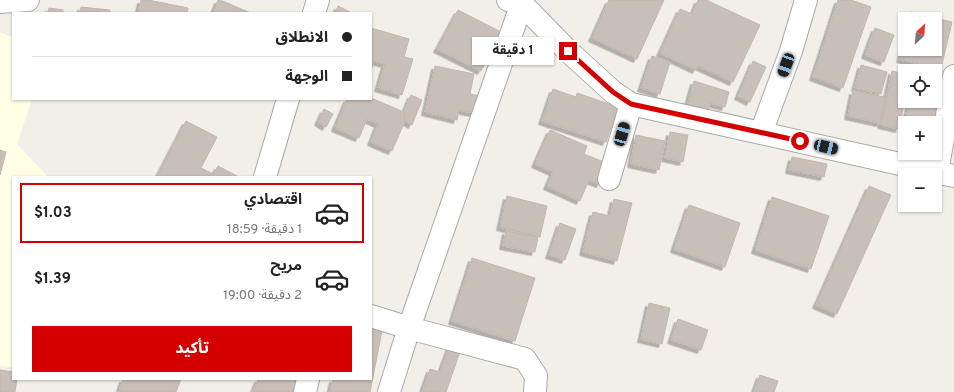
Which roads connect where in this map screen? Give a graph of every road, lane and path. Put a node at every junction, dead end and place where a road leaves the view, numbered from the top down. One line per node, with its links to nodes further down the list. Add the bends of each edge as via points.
1 (28, 0): 5 (street)
2 (318, 0): 6 (street)
3 (806, 0): 10 (street, via 791,51)
4 (518, 1): 9 (street, via 568,51 613,92); 15 (street)
5 (0, 2)
6 (314, 12)
7 (954, 76): 11 (street)
8 (288, 100): 12 (street)
9 (631, 104): 10 (street); 13 (street)
10 (761, 133): 11 (street)
11 (946, 174)
12 (265, 176)
13 (610, 179)
14 (372, 316): 15 (street)
15 (408, 328): 18 (street); 19 (street, via 525,359 536,376)
16 (308, 380): 17 (street)
17 (305, 392)
18 (389, 392)
19 (535, 392)

